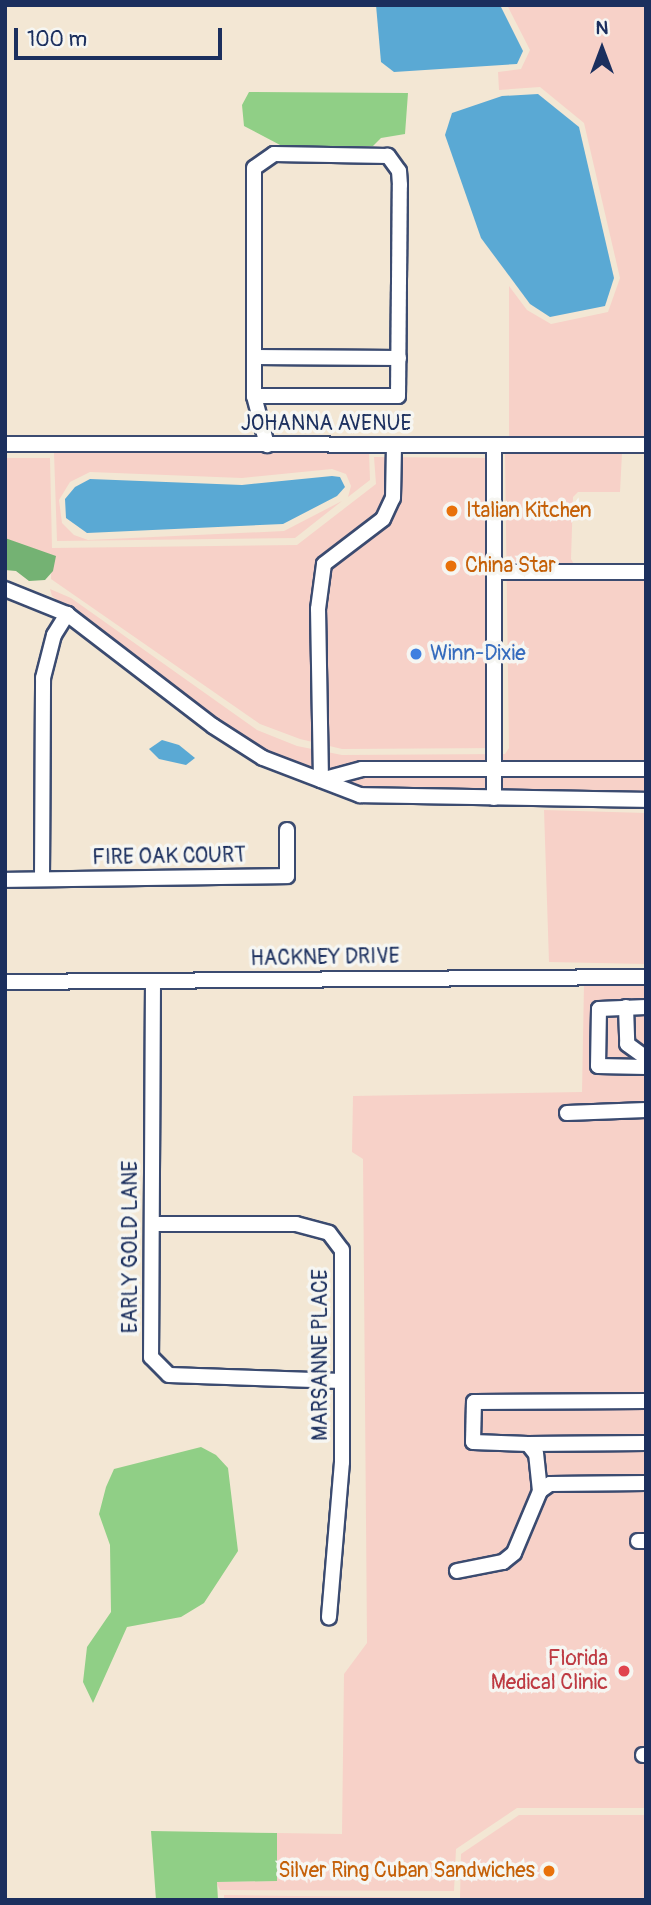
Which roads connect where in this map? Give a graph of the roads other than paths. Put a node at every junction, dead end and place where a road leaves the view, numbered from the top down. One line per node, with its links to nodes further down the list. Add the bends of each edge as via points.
1 (254, 357): 2 (street); 2 (street, via 251,178 259,160 274,153 388,156 399,172); 3 (street)
2 (398, 358): 3 (street, via 398,396)
3 (254, 396): 5 (street)
4 (5, 444): 5 (street, JOHANNA AVENUE)
5 (267, 445): 6 (street, JOHANNA AVENUE)
6 (394, 445): 7 (street, JOHANNA AVENUE); 15 (street, via 393,498 383,519 324,564 318,609)
7 (494, 445): 8 (street, JOHANNA AVENUE); 9 (street)
8 (646, 445)
9 (495, 572): 10 (street); 14 (street)
10 (646, 572)
11 (5, 589): 12 (street)
12 (67, 614): 15 (street, via 226,734 263,758); 19 (street, via 54,635 43,678)
13 (646, 769): 14 (street)
14 (494, 770): 15 (street, via 362,769); 16 (street)
15 (321, 780): 16 (street, via 360,794)
16 (494, 797): 17 (street)
17 (646, 800)
18 (287, 830): 19 (street, FIRE OAK COURT, via 288,876)
19 (42, 879): 20 (street, FIRE OAK COURT)
20 (5, 880)
21 (646, 977): 22 (street, HACKNEY DRIVE)
22 (153, 981): 23 (street, HACKNEY DRIVE); 30 (street, EARLY GOLD LANE)
23 (5, 982)
24 (626, 1007): 25 (street); 26 (street, via 627,1044); 27 (street, via 599,1009 598,1066)
25 (646, 1007)
26 (646, 1058)
27 (646, 1067)
28 (646, 1110): 29 (street)
29 (566, 1113)
30 (152, 1224): 31 (street, MARSANNE PLACE, via 296,1224 329,1233 342,1250); 31 (street, EARLY GOLD LANE, via 151,1357 169,1375)
31 (342, 1381): 38 (street, MARSANNE PLACE, via 342,1462)
32 (646, 1401): 34 (street, via 474,1402 473,1442)
33 (646, 1443): 34 (street)
34 (528, 1444): 36 (street, via 536,1454)
35 (646, 1482): 36 (street, via 562,1482)
36 (540, 1491): 37 (street, via 514,1553 503,1562)
37 (457, 1571)
38 (329, 1617)

